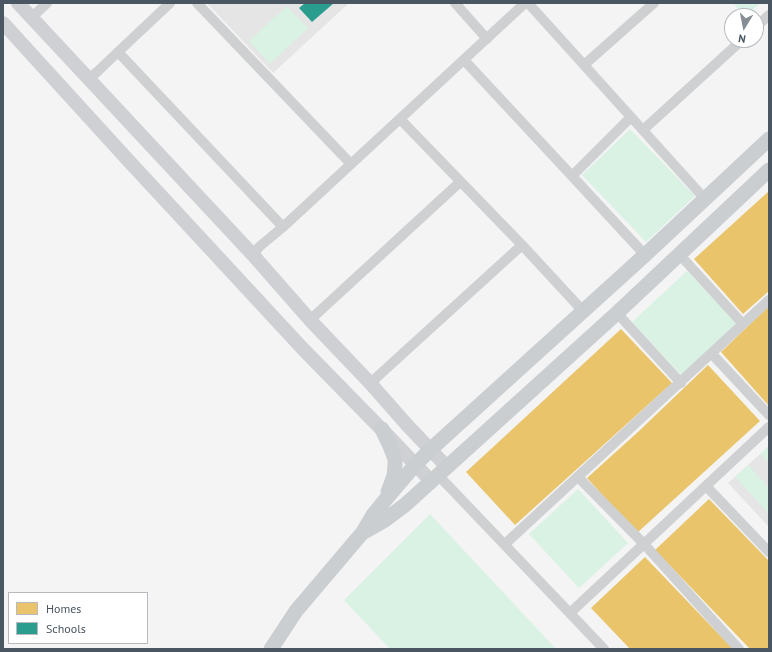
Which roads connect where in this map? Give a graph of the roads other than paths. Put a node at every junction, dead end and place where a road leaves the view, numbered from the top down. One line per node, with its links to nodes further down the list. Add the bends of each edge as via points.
1 (18, 3): 8 (main road)
2 (47, 3): 8 (street)
3 (170, 3): 12 (street)
4 (197, 3): 20 (street)
5 (455, 3): 10 (street)
6 (526, 3): 10 (street); 14 (street)
7 (654, 3): 14 (street)
8 (31, 18): 15 (main road)
9 (3, 23): 41 (main road, via 294,338)
10 (487, 39): 13 (street)
11 (733, 48): 18 (street)
12 (118, 52): 15 (street); 25 (street)
13 (464, 60): 17 (street); 22 (street)
14 (584, 65): 16 (street)
15 (88, 79): 28 (main road)
16 (631, 117): 18 (street); 22 (street)
17 (400, 119): 20 (street); 23 (street)
18 (643, 130): 24 (street)
19 (769, 140): 24 (main road)
20 (351, 164): 25 (street)
21 (769, 170): 27 (main road)
22 (572, 176): 29 (street)
23 (460, 182): 26 (street); 33 (street)
24 (705, 199): 29 (main road)
25 (283, 227): 28 (street)
26 (522, 245): 31 (street); 37 (street)
27 (679, 254): 32 (main road); 34 (street)
28 (253, 255): 33 (main road)
29 (645, 255): 31 (main road)
30 (769, 300): 34 (street)
31 (583, 311): 43 (main road)
32 (617, 313): 36 (street); 45 (main road)
33 (310, 320): 37 (main road)
34 (743, 324): 35 (street)
35 (712, 354): 36 (street); 38 (street)
36 (681, 383): 46 (street)
37 (371, 384): 39 (main road)
38 (769, 416)
39 (407, 425): 42 (main road); 43 (main road)
40 (769, 427): 47 (street)
41 (382, 429): 42 (main road); 48 (main road, via 395,459 394,476)
42 (392, 440): 44 (main road)
43 (430, 449): 44 (main road); 45 (main road)
44 (415, 465): 45 (main road); 48 (main road)
45 (439, 474): 49 (main road, via 395,513); 50 (street)
46 (578, 477): 50 (street); 51 (street)
47 (706, 486): 51 (street); 52 (street)
48 (386, 499): 49 (main road)
49 (363, 532): 54 (main road, via 296,612)
50 (505, 544): 53 (street)
51 (644, 544): 53 (street); 56 (street)
52 (769, 552)
53 (570, 613): 55 (street)
54 (271, 649)
55 (604, 649)
56 (739, 649)

